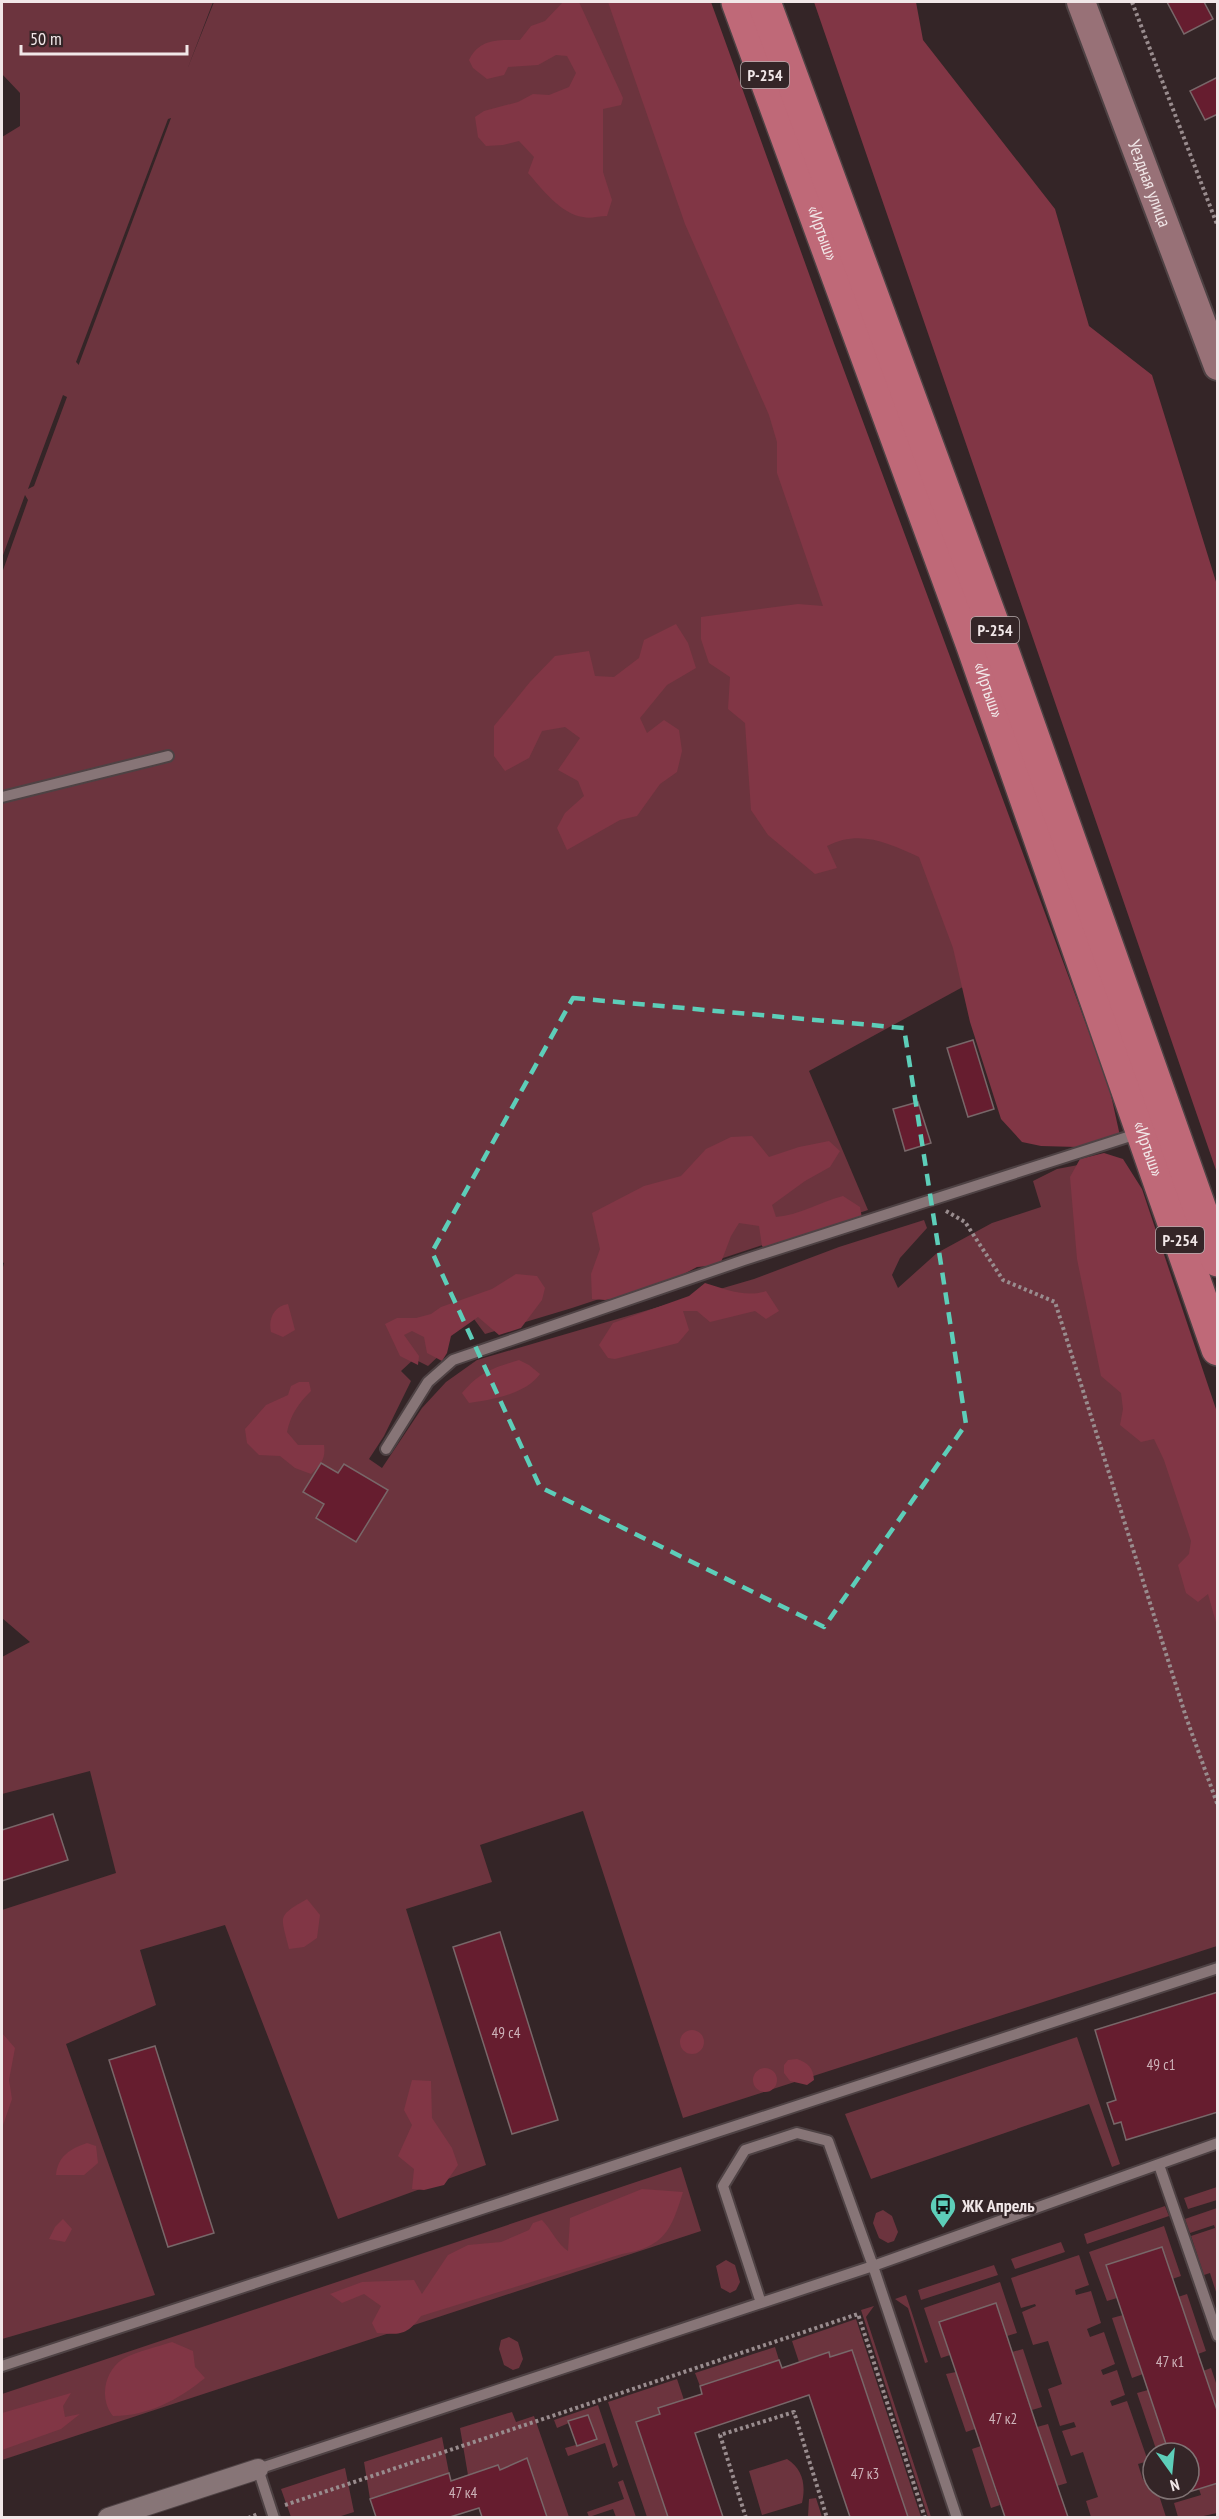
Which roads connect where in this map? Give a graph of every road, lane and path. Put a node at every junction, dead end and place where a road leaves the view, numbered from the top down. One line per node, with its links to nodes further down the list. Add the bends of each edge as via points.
1 (738, 2): 9 (highway, «Иртыш» / Р-254, via 974,646)
2 (764, 2): 11 (highway, «Иртыш» / Р-254, via 997,636)
3 (1081, 2): 6 (street, Уездная улица)
4 (1132, 2): 5 (path)
5 (1218, 227)
6 (1218, 366)
7 (168, 756): 8 (lane)
8 (2, 797)
9 (1143, 1132): 10 (lane); 12 (highway, «Иртыш» / Р-254)
10 (927, 1200): 13 (lane, via 453,1360 428,1382); 14 (path, via 965,1222 1003,1280 1055,1302 1186,1717)
11 (1218, 1260)
12 (1218, 1349)
13 (386, 1449)
14 (1218, 1806)
15 (1218, 1968): 21 (lane)
16 (1218, 2144): 17 (lane)
17 (1159, 2164): 18 (lane); 20 (lane)
18 (873, 2266): 19 (lane); 19 (lane, via 828,2141 797,2133 755,2146 745,2150 723,2186); 29 (lane)
19 (761, 2302): 22 (lane)
20 (1218, 2336)
21 (2, 2366)
22 (258, 2469): 23 (lane); 24 (street)
23 (273, 2514): 25 (path); 28 (path, via 858,2313)
24 (108, 2517)
25 (248, 2517)
26 (746, 2517): 27 (path, via 720,2435 794,2412)
27 (827, 2517)
28 (925, 2517)
29 (957, 2517)

